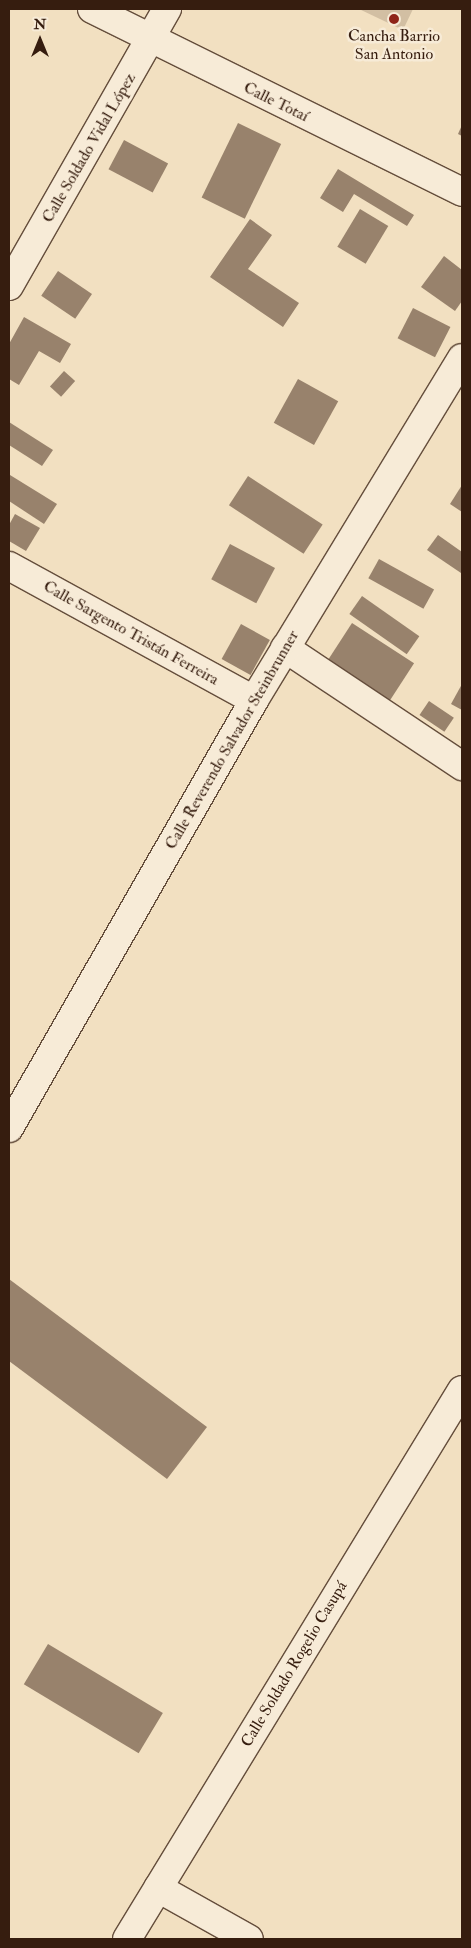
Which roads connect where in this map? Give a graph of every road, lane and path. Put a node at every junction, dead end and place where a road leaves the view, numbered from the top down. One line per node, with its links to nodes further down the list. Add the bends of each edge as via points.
1 (92, 9): 3 (street, Calle Totaí)
2 (167, 9): 3 (street, Calle Soldado Vidal López)
3 (151, 41): 4 (street, Calle Totaí); 5 (street, Calle Soldado Vidal López)
4 (462, 192)
5 (9, 286)
6 (462, 358): 8 (street, Calle Reverendo Salvador Steinbrunner)
7 (9, 566): 9 (street, Calle Sargento Tristán Ferreira)
8 (285, 648): 9 (street, Calle Reverendo Salvador Steinbrunner); 10 (street)
9 (254, 700): 11 (street, Calle Reverendo Salvador Steinbrunner)
10 (462, 766)
11 (9, 1128)
12 (462, 1390): 13 (street, Calle Soldado Rogelio Casupá)
13 (158, 1888): 14 (street, Calle Soldado Rogelio Casupá); 15 (street)
14 (127, 1939)
15 (249, 1939)

